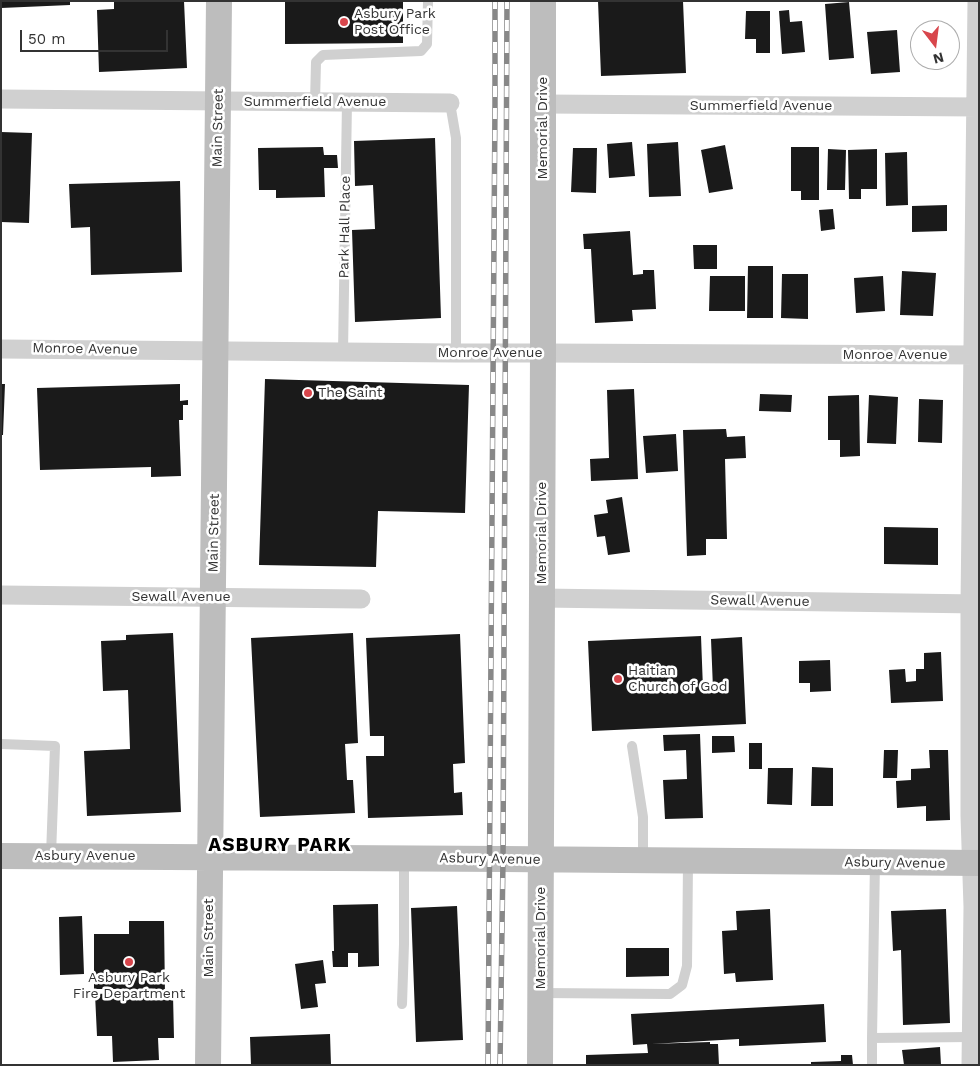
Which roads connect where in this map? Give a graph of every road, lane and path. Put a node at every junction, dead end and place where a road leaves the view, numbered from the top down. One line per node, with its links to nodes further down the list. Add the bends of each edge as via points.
1 (219, 1): 6 (main road, Main Street)
2 (428, 1): 7 (lane, via 427,44 420,50 323,55 316,62)
3 (543, 1): 10 (main road, Memorial Drive)
4 (976, 1): 11 (street)
5 (1, 99): 6 (street, Summerfield Avenue)
6 (218, 101): 7 (street, Summerfield Avenue); 13 (main road, Main Street)
7 (315, 102): 8 (street, Summerfield Avenue)
8 (347, 102): 9 (street, Summerfield Avenue); 14 (lane, Park Hall Place)
9 (450, 103): 16 (lane, via 456,138)
10 (544, 104): 11 (street, Summerfield Avenue); 15 (main road, Memorial Drive)
11 (977, 107): 17 (street)
12 (1, 349): 13 (street, Monroe Avenue)
13 (216, 351): 14 (street, Monroe Avenue); 19 (main road, Main Street)
14 (343, 352): 16 (street, Monroe Avenue)
15 (543, 353): 16 (street, Monroe Avenue); 17 (street, Monroe Avenue); 20 (main road, Memorial Drive)
16 (456, 354)
17 (976, 355): 22 (street)
18 (1, 595): 19 (street, Sewall Avenue)
19 (214, 597): 21 (street, Sewall Avenue); 27 (main road, Main Street)
20 (542, 598): 22 (street, Sewall Avenue); 29 (main road, Memorial Drive)
21 (361, 599)
22 (975, 604): 33 (street, via 970,816)
23 (1, 744): 26 (lane, via 55,746)
24 (632, 746): 30 (lane, via 643,817)
25 (1, 856): 26 (main road, Asbury Avenue)
26 (51, 856): 27 (main road, Asbury Avenue)
27 (210, 857): 28 (main road, Asbury Avenue); 38 (main road, Main Street)
28 (404, 858): 29 (main road, Asbury Avenue); 35 (lane)
29 (541, 859): 30 (main road, Asbury Avenue); 34 (main road, Memorial Drive)
30 (643, 860): 31 (main road, Asbury Avenue)
31 (688, 861): 32 (main road, Asbury Avenue); 34 (lane, via 687,966 682,985 670,994)
32 (875, 862): 33 (main road, Asbury Avenue); 37 (lane)
33 (975, 863): 36 (street)
34 (540, 994): 39 (main road, Memorial Drive)
35 (402, 1004)
36 (971, 1036): 37 (lane); 41 (street)
37 (872, 1038): 40 (lane)
38 (208, 1065)
39 (540, 1065)
40 (872, 1065)
41 (971, 1065)

